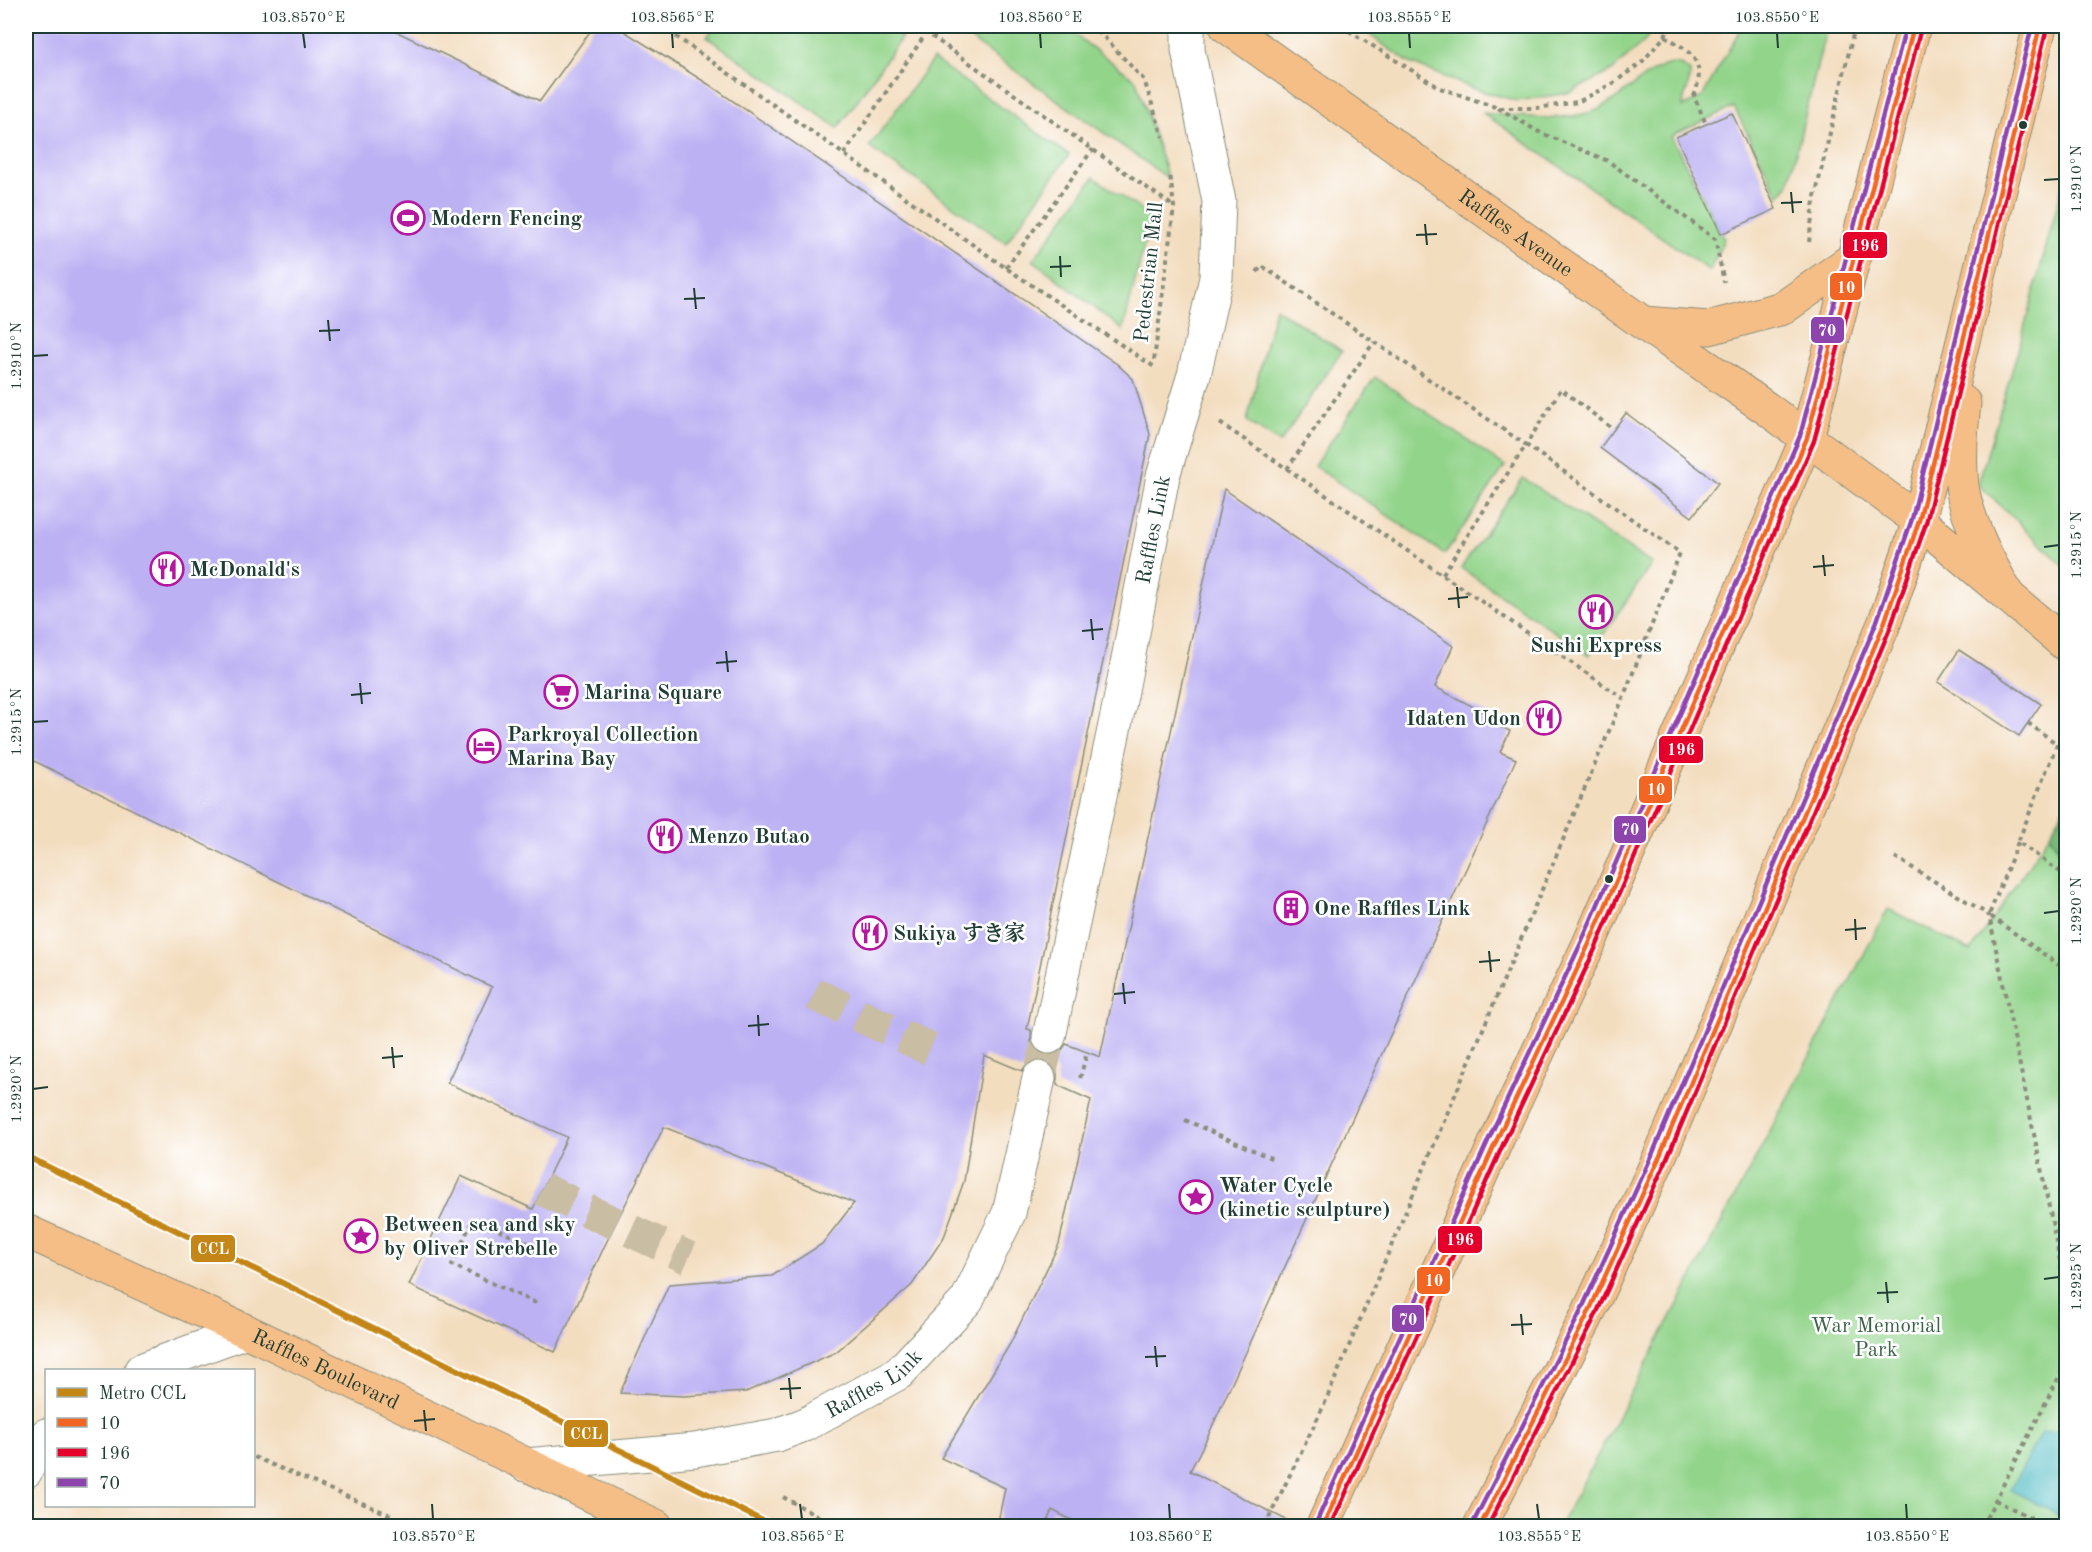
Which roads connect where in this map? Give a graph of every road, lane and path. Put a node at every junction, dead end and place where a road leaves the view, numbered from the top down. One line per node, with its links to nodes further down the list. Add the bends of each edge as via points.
1 (661, 26): 13 (path)
2 (682, 26): 13 (path)
3 (917, 26): 12 (path)
4 (1090, 26): 17 (path, via 1144,80)
5 (1188, 26): 31 (street, Raffles Link, via 1188,50 1219,201 1216,278)
6 (1226, 26): 28 (main road, Raffles Avenue)
7 (1341, 26): 15 (path, via 1440,88)
8 (1669, 26): 14 (path)
9 (1855, 26): 22 (path, via 1814,201)
10 (1914, 26): 23 (main road)
11 (2040, 26): 27 (main road)
12 (927, 32): 18 (path); 19 (path)
13 (675, 35): 19 (path)
14 (1665, 36): 15 (path, via 1642,62 1578,102); 16 (path, via 1686,48 1699,66 1700,81 1694,96)
15 (1498, 108): 26 (path, via 1539,132 1608,161 1715,239)
16 (1706, 124)
17 (1164, 140)
18 (1093, 149): 21 (path); 24 (path)
19 (844, 154): 24 (path)
20 (1170, 172): 21 (path, Pedestrian Mall)
21 (1174, 207): 30 (path, Pedestrian Mall)
22 (1809, 244)
23 (1854, 258): 28 (main road, via 1784,308 1708,328); 34 (main road)
24 (1006, 268): 30 (path)
25 (1252, 278): 29 (path, via 1262,266)
26 (1725, 284)
27 (1975, 294): 37 (main road); 39 (main road, via 1960,441 1964,496 1981,548)
28 (1642, 323): 34 (main road, Raffles Avenue)
29 (1374, 342): 35 (path); 36 (path)
30 (1153, 368): 31 (path)
31 (1194, 375): 48 (street, Raffles Link, via 1163,476)
32 (1215, 419): 36 (path)
33 (1614, 430): 35 (path, via 1561,389)
34 (1807, 438): 37 (main road, Raffles Avenue); 70 (main road, via 1589,944)
35 (1526, 445): 38 (path); 41 (path, via 1680,553)
36 (1287, 469): 38 (path)
37 (1918, 521): 39 (main road, Raffles Avenue); 71 (main road, via 1884,624 1659,1158 1586,1318)
38 (1442, 575): 41 (path)
39 (2008, 596): 40 (main road, Raffles Avenue)
40 (2067, 645)
41 (1623, 698): 69 (path, via 1324,1406)
42 (2028, 723): 43 (path, via 2057,744)
43 (2018, 842): 45 (path); 46 (path)
44 (1895, 857): 46 (path)
45 (2067, 876)
46 (1989, 915): 47 (path); 54 (path)
47 (2067, 970)
48 (1049, 1037)
49 (1040, 1078): 62 (street, Raffles Link, via 1008,1213 968,1300 899,1373 804,1425 777,1435 695,1450)
50 (1185, 1120): 51 (path)
51 (1273, 1159)
52 (26, 1232): 56 (main road, Raffles Boulevard)
53 (555, 1255): 55 (path, via 472,1218 452,1265)
54 (2067, 1290)
55 (536, 1303)
56 (246, 1331): 58 (street); 62 (main road, Raffles Boulevard)
57 (2067, 1363): 59 (path)
58 (146, 1369)
59 (2064, 1372): 65 (path)
60 (45, 1436): 63 (street)
61 (255, 1457): 66 (path)
62 (526, 1465): 67 (main road, Raffles Boulevard)
63 (26, 1471)
64 (783, 1497): 68 (path)
65 (1995, 1500): 72 (path); 73 (path)
66 (416, 1527)
67 (656, 1527)
68 (837, 1527)
69 (1265, 1527)
70 (1323, 1527)
71 (1480, 1527)
72 (1982, 1527)
73 (2048, 1527)

